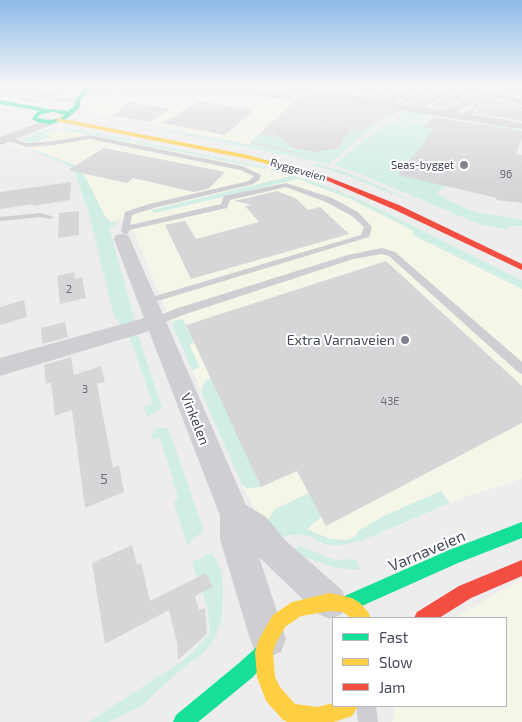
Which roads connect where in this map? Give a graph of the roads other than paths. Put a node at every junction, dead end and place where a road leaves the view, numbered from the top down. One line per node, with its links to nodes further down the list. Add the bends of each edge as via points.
1 (33, 119): 7 (street)
2 (48, 119): 7 (street, via 28,132)
3 (82, 119): 12 (main road, Ryggeveien, via 328,178)
4 (85, 119): 11 (main road, Ryggeveien, via 270,156 328,172 386,194)
5 (495, 119): 6 (street)
6 (522, 126)
7 (7, 138): 10 (lane, via 26,145 90,137 242,168 258,175 257,180 251,183 128,214)
8 (50, 217): 9 (lane)
9 (0, 219)
10 (124, 233): 13 (street, Vinkelen); 13 (lane, via 224,206 227,198 286,185 329,200 355,214 368,227 365,237)
11 (522, 258)
12 (522, 268)
13 (151, 311): 14 (street); 15 (lane, via 180,312 351,257 382,251 392,254); 16 (street, Vinkelen)
14 (0, 367)
15 (522, 369)
16 (235, 516): 19 (street, via 255,528 274,551); 22 (street, Vinkelen, via 236,539)
17 (522, 530): 19 (main road, Varnaveien)
18 (522, 568): 21 (main road, via 465,592)
19 (338, 603): 20 (main road, via 354,609); 22 (main road, Varnaveien, via 298,608 279,621)
20 (361, 617)
21 (425, 617)
22 (266, 645): 25 (main road, via 266,677 273,694); 26 (main road, Varnaveien, via 246,670)
23 (346, 707): 25 (main road, via 318,717)
24 (366, 707): 27 (lane)
25 (298, 717)
26 (183, 722)
27 (368, 722)

